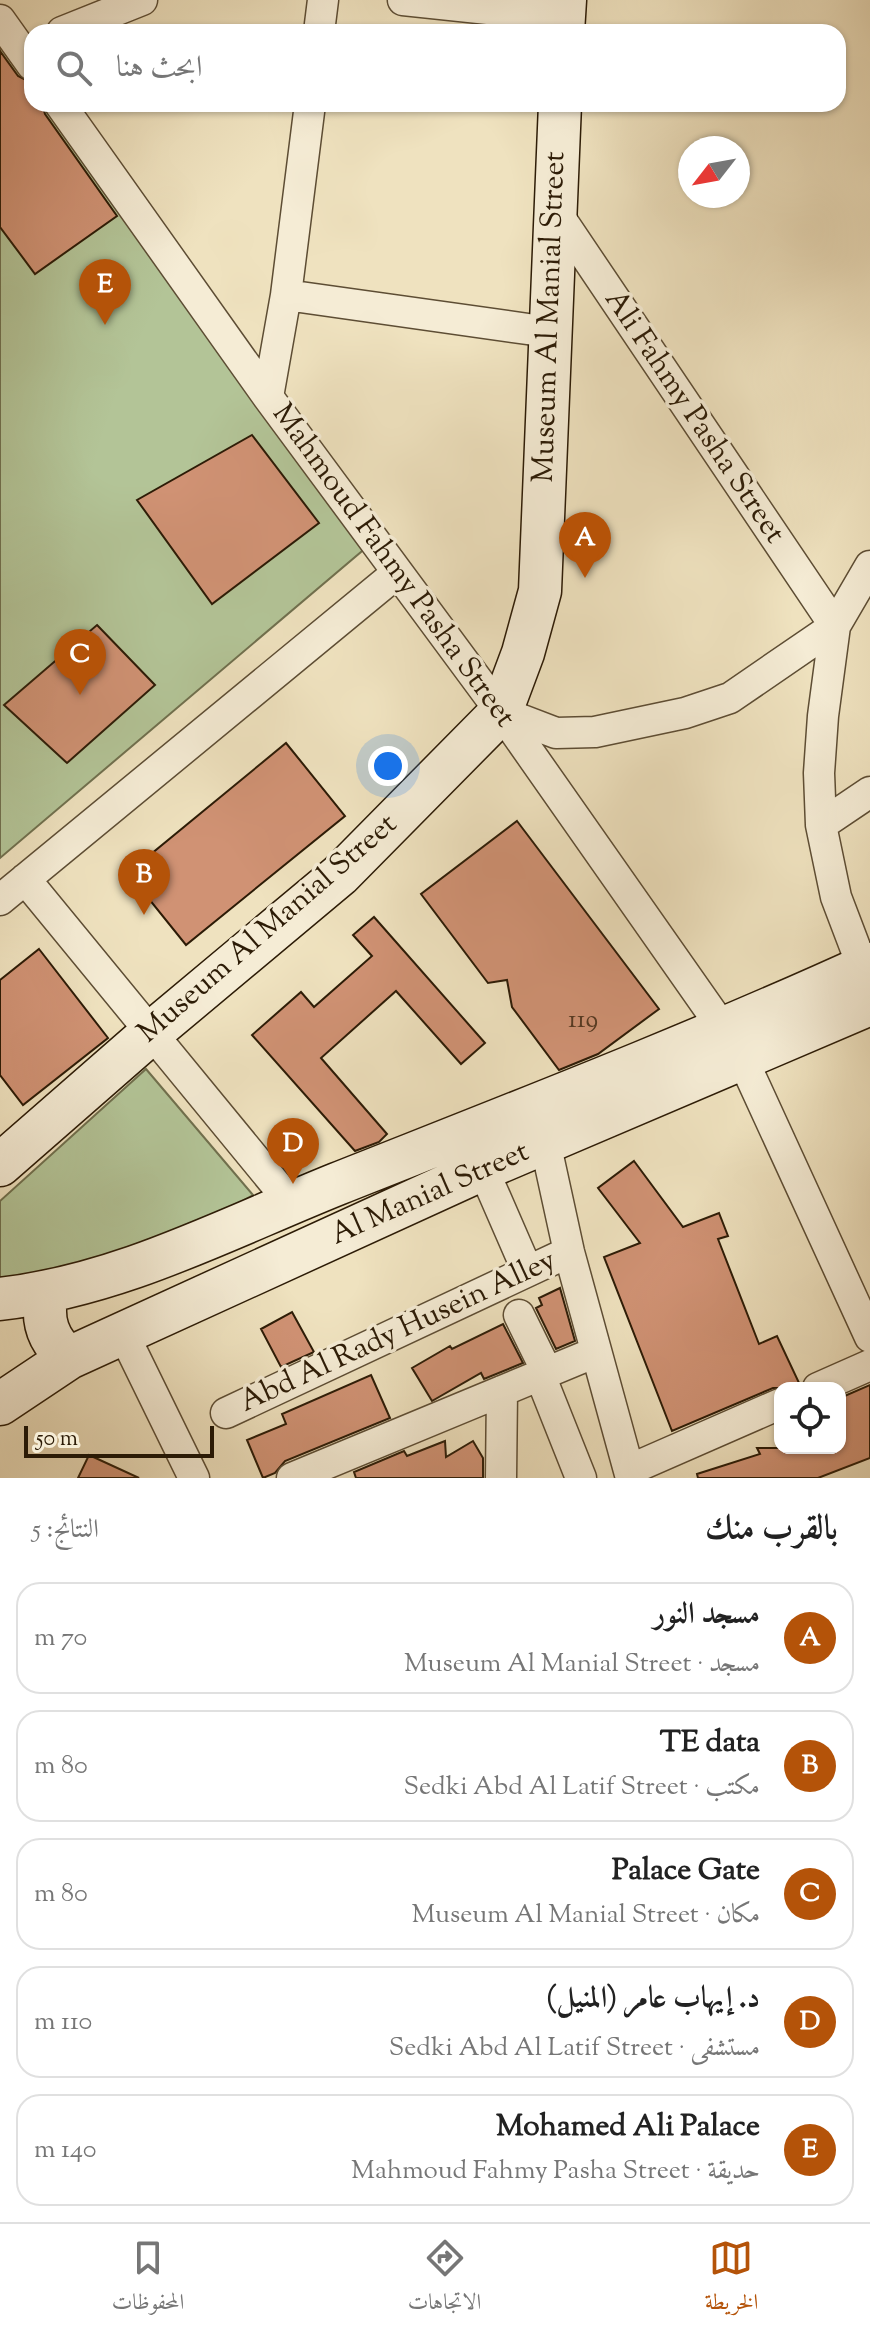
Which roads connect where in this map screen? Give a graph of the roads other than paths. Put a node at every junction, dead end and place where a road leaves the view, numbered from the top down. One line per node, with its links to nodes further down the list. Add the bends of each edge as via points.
1 (142, 0): 6 (street)
2 (323, 0): 7 (street)
3 (403, 0): 4 (street)
4 (564, 16)
5 (0, 20): 8 (street)
6 (82, 24)
7 (320, 24)
8 (24, 48)
9 (66, 112): 15 (street, Mahmoud Fahmy Pasha Street)
10 (309, 112): 13 (street)
11 (560, 112): 12 (street, Museum Al Manial Street)
12 (554, 209): 14 (street, Museum Al Manial Street); 18 (street, Ali Fahmy Pasha Street)
13 (286, 295): 14 (street); 15 (street)
14 (549, 332): 19 (street, Museum Al Manial Street, via 540,591)
15 (268, 397): 17 (street, Mahmoud Fahmy Pasha Street)
16 (870, 566): 18 (street)
17 (397, 573): 19 (street, Mahmoud Fahmy Pasha Street); 22 (street)
18 (835, 626): 19 (street, via 730,698 685,713 595,732 556,733); 21 (street, via 823,716)
19 (501, 712): 25 (street, Museum Al Manial Street, via 340,875); 26 (street, Mahmoud Fahmy Pasha Street)
20 (870, 792): 21 (street)
21 (821, 825): 24 (street, via 836,897)
22 (25, 879): 23 (street); 25 (street)
23 (0, 900)
24 (868, 978): 26 (street, Al Manial Street)
25 (151, 1033): 28 (street, Museum Al Manial Street); 30 (street)
26 (733, 1044): 27 (street, Al Manial Street); 30 (street, Al Manial Street); 37 (street, Mahmoud Fahmy Pasha Street)
27 (545, 1142): 29 (street, Al Manial Street); 31 (street)
28 (0, 1165)
29 (483, 1169): 32 (street); 36 (street, Al Manial Street)
30 (291, 1203): 33 (street, Al Manial Street, via 182,1251)
31 (569, 1252): 32 (street, Abd Al Rady Husein Alley); 38 (street)
32 (527, 1270): 46 (street, Abd Al Rady Husein Alley)
33 (47, 1294): 34 (street, Al Manial Street); 39 (street, via 47,1329)
34 (0, 1299)
35 (519, 1315): 41 (street)
36 (123, 1333): 39 (street, Al Manial Street); 48 (street)
37 (870, 1337)
38 (596, 1352): 41 (street); 47 (street)
39 (69, 1358): 44 (street, Al Manial Street)
40 (870, 1365): 42 (street)
41 (543, 1373): 43 (street); 51 (street)
42 (832, 1382)
43 (502, 1391): 49 (street); 50 (street)
44 (0, 1404)
45 (774, 1407): 47 (street)
46 (226, 1413)
47 (630, 1474)
48 (194, 1478)
49 (292, 1478)
50 (501, 1478)
51 (581, 1478)

